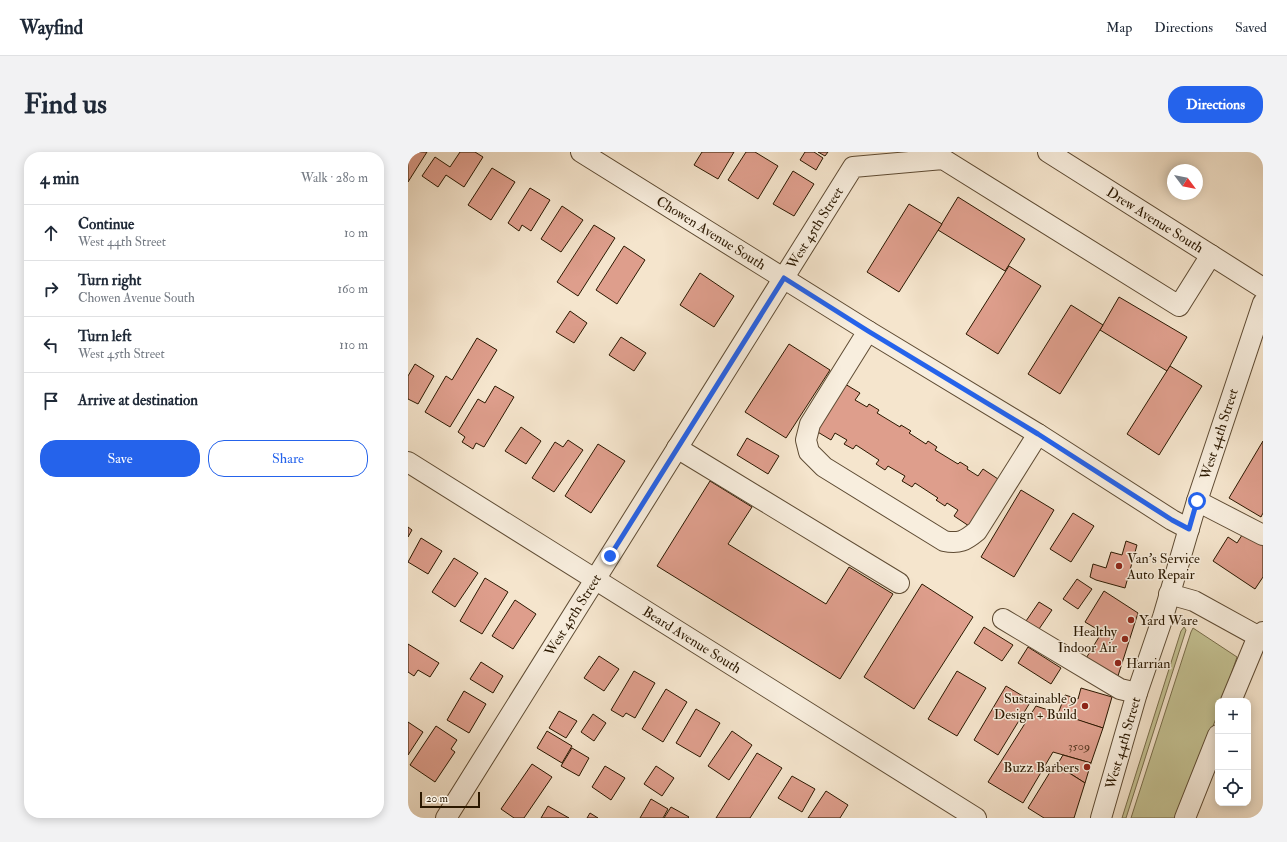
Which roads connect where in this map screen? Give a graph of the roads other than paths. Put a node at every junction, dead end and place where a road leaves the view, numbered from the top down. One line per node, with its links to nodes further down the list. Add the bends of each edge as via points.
1 (581, 152): 4 (street, Chowen Avenue South)
2 (1048, 152): 3 (street, Drew Avenue South)
3 (1211, 255): 4 (street, West 45th Street, via 1179,306 943,158 853,167); 5 (street, Drew Avenue South)
4 (784, 278): 7 (street, Chowen Avenue South); 9 (street, West 45th Street)
5 (1263, 288)
6 (1263, 303): 11 (street, West 44th Street)
7 (868, 331): 8 (street, Chowen Avenue South); 8 (street, via 810,424 806,440 809,452 824,467 944,541 954,544 968,539 977,531)
8 (1038, 434): 12 (street, Chowen Avenue South)
9 (678, 448): 14 (street, West 45th Street); 15 (street)
10 (408, 462): 14 (street, Beard Avenue South)
11 (1197, 501): 12 (street, West 44th Street); 13 (street)
12 (1189, 529): 16 (street, West 44th Street)
13 (1263, 535)
14 (595, 580): 22 (street, West 45th Street); 23 (street, Beard Avenue South)
15 (899, 583)
16 (1169, 594): 18 (street, via 1194,601); 19 (street, West 44th Street)
17 (1003, 619): 19 (street, via 1120,689)
18 (1261, 636): 20 (street)
19 (1137, 693): 24 (street, West 44th Street)
20 (1233, 698)
21 (1215, 743): 25 (street)
22 (446, 818)
23 (976, 818)
24 (1101, 818)
25 (1185, 818)

